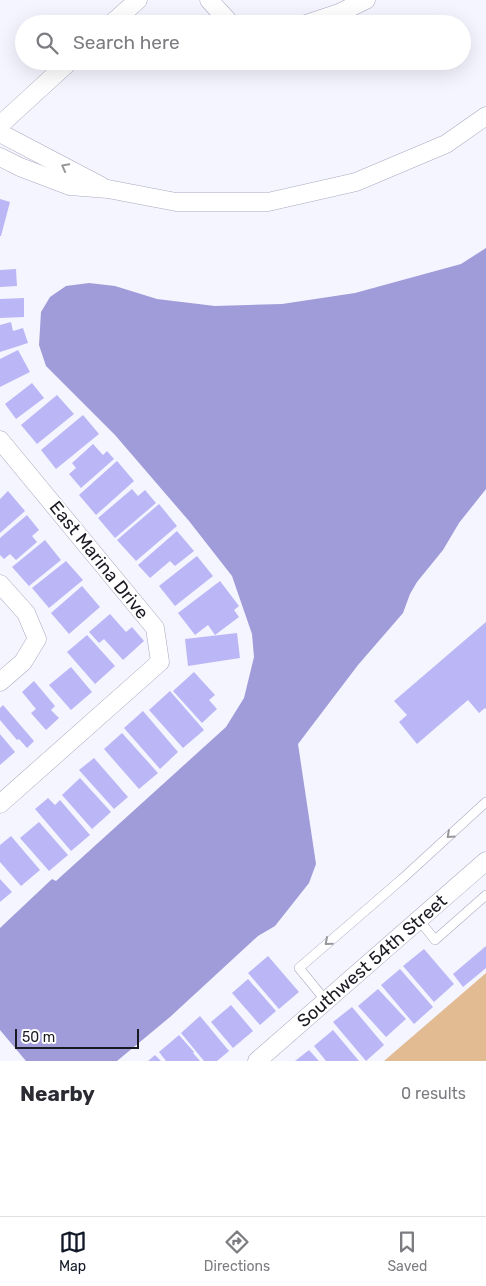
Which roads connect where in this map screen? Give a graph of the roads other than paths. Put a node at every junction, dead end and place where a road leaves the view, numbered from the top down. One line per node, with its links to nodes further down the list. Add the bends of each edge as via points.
1 (138, 0): 4 (street)
2 (209, 0): 5 (street)
3 (366, 0): 6 (street)
4 (121, 15)
5 (223, 15)
6 (333, 15)
7 (60, 70): 9 (street)
8 (486, 116): 12 (street, via 446,144 356,182 268,202 176,202)
9 (0, 125)
10 (0, 133): 12 (street, one-way to 10)
11 (0, 157): 12 (street, via 70,186)
12 (108, 189)
13 (0, 440): 17 (street, East Marina Drive, via 155,628 160,662)
14 (0, 584): 15 (street, via 26,613 37,639 23,662)
15 (0, 682)
16 (486, 802): 21 (lane, one-way to 21, via 299,968)
17 (0, 804)
18 (486, 861): 20 (street, Southwest 54th Street)
19 (486, 895): 20 (lane, via 435,940)
20 (419, 920): 21 (street, Southwest 54th Street)
21 (326, 1001): 22 (street, Southwest 54th Street)
22 (257, 1061)

